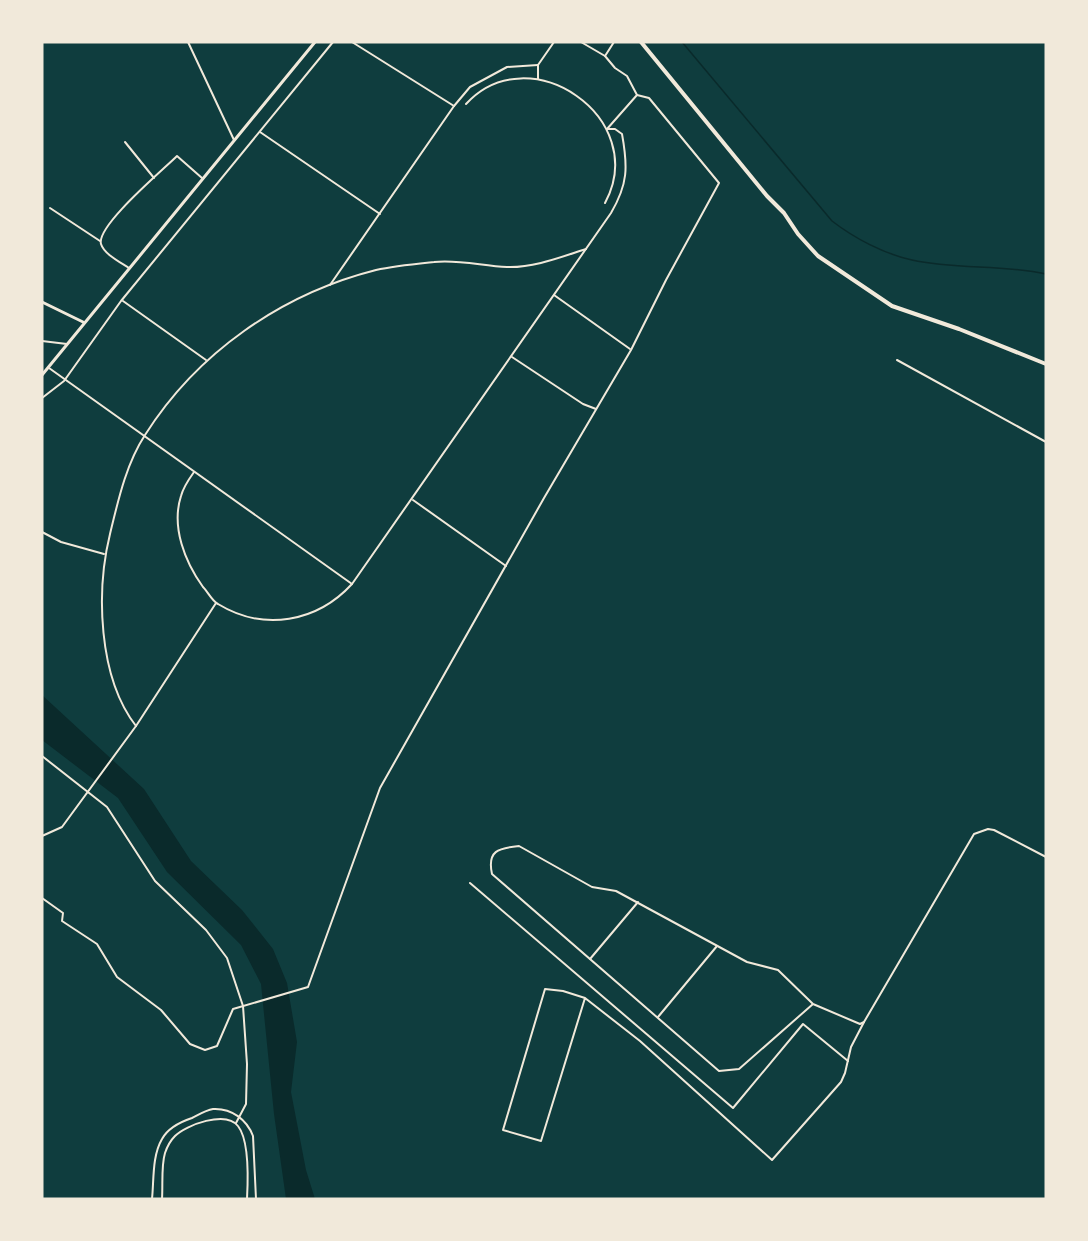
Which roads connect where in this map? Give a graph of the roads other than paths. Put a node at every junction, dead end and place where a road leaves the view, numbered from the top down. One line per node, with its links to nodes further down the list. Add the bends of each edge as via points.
1 (188, 42): 17 (street)
2 (315, 42): 17 (street)
3 (333, 42): 16 (street)
4 (352, 42): 14 (street)
5 (554, 42): 10 (street)
6 (581, 42): 9 (street)
7 (614, 42): 9 (street)
8 (641, 42): 38 (main road, via 798,234 830,266 892,306)
9 (604, 56): 12 (street, via 627,76)
10 (538, 65): 11 (street); 14 (street, via 507,67 470,87)
11 (538, 79): 13 (street, via 509,80 482,90); 15 (street, via 566,88 590,105)
12 (637, 95): 15 (street); 34 (street, via 649,98 719,183)
13 (466, 104)
14 (454, 106): 23 (street)
15 (607, 129): 21 (street, via 615,157 613,186); 25 (street, via 622,134 627,164 625,181 616,205)
16 (260, 132): 23 (street); 29 (street)
17 (234, 141): 20 (street)
18 (125, 142): 19 (street)
19 (154, 178): 20 (street, via 177,156); 24 (street, via 112,220)
20 (202, 178): 26 (street)
21 (605, 203)
22 (50, 208): 24 (street)
23 (380, 214): 27 (street)
24 (100, 242): 26 (street, via 104,250)
25 (586, 249): 27 (street, via 509,267 437,261 376,270); 28 (street)
26 (129, 268): 31 (street)
27 (329, 286): 36 (street, via 253,323)
28 (554, 296): 34 (street); 35 (street)
29 (121, 301): 36 (street); 41 (street)
30 (42, 302): 31 (street)
31 (83, 322): 33 (street)
32 (42, 341): 33 (street)
33 (67, 344): 39 (street)
34 (631, 350): 43 (street)
35 (512, 357): 43 (street); 47 (street)
36 (207, 360): 44 (street)
37 (897, 360): 45 (street)
38 (1046, 364)
39 (48, 368): 40 (street); 41 (street)
40 (42, 375)
41 (64, 381): 42 (street); 44 (street)
42 (42, 398)
43 (596, 410): 50 (street)
44 (144, 437): 46 (street); 49 (street, via 124,480)
45 (1046, 442)
46 (194, 472): 51 (street); 52 (street, via 181,494 178,522 192,572)
47 (412, 499): 50 (street); 51 (street)
48 (42, 532): 49 (street)
49 (105, 555): 53 (street, via 101,616 117,691)
50 (506, 566): 65 (street, via 380,788 308,987)
51 (352, 584): 52 (street, via 319,611 285,619 253,617)
52 (216, 603): 53 (street)
53 (136, 726): 55 (street)
54 (42, 756): 55 (street)
55 (88, 792): 56 (street, via 62,827); 65 (street, via 107,807 155,881 206,930 227,958)
56 (42, 836)
57 (1046, 857): 67 (street, via 988,828 974,834)
58 (470, 883): 68 (street, via 733,1108 803,1024)
59 (42, 898): 65 (street, via 63,913 62,921 97,944 117,977 161,1010 190,1044 205,1050 218,1046 233,1010)
60 (638, 902): 61 (street); 62 (street); 62 (street, via 616,891 592,886 519,846 500,849 492,855 492,874)
61 (717, 946): 64 (street, via 747,962 778,970); 66 (street)
62 (590, 959): 66 (street)
63 (585, 998): 63 (street, via 545,989 503,1130 541,1141); 68 (street, via 640,1041 772,1160 841,1082)
64 (813, 1004): 66 (street, via 739,1069 719,1071); 67 (street, via 853,1023)
65 (243, 1006): 69 (street, via 246,1104)
66 (658, 1017)
67 (864, 1022): 68 (street)
68 (848, 1061)
69 (239, 1117): 70 (street); 71 (street, via 212,1109 167,1132 156,1156); 74 (street, via 247,1122 253,1136)
70 (236, 1123): 72 (street, via 217,1118 174,1137 165,1154); 73 (street, via 245,1144)
71 (152, 1199)
72 (162, 1199)
73 (247, 1199)
74 (256, 1199)

